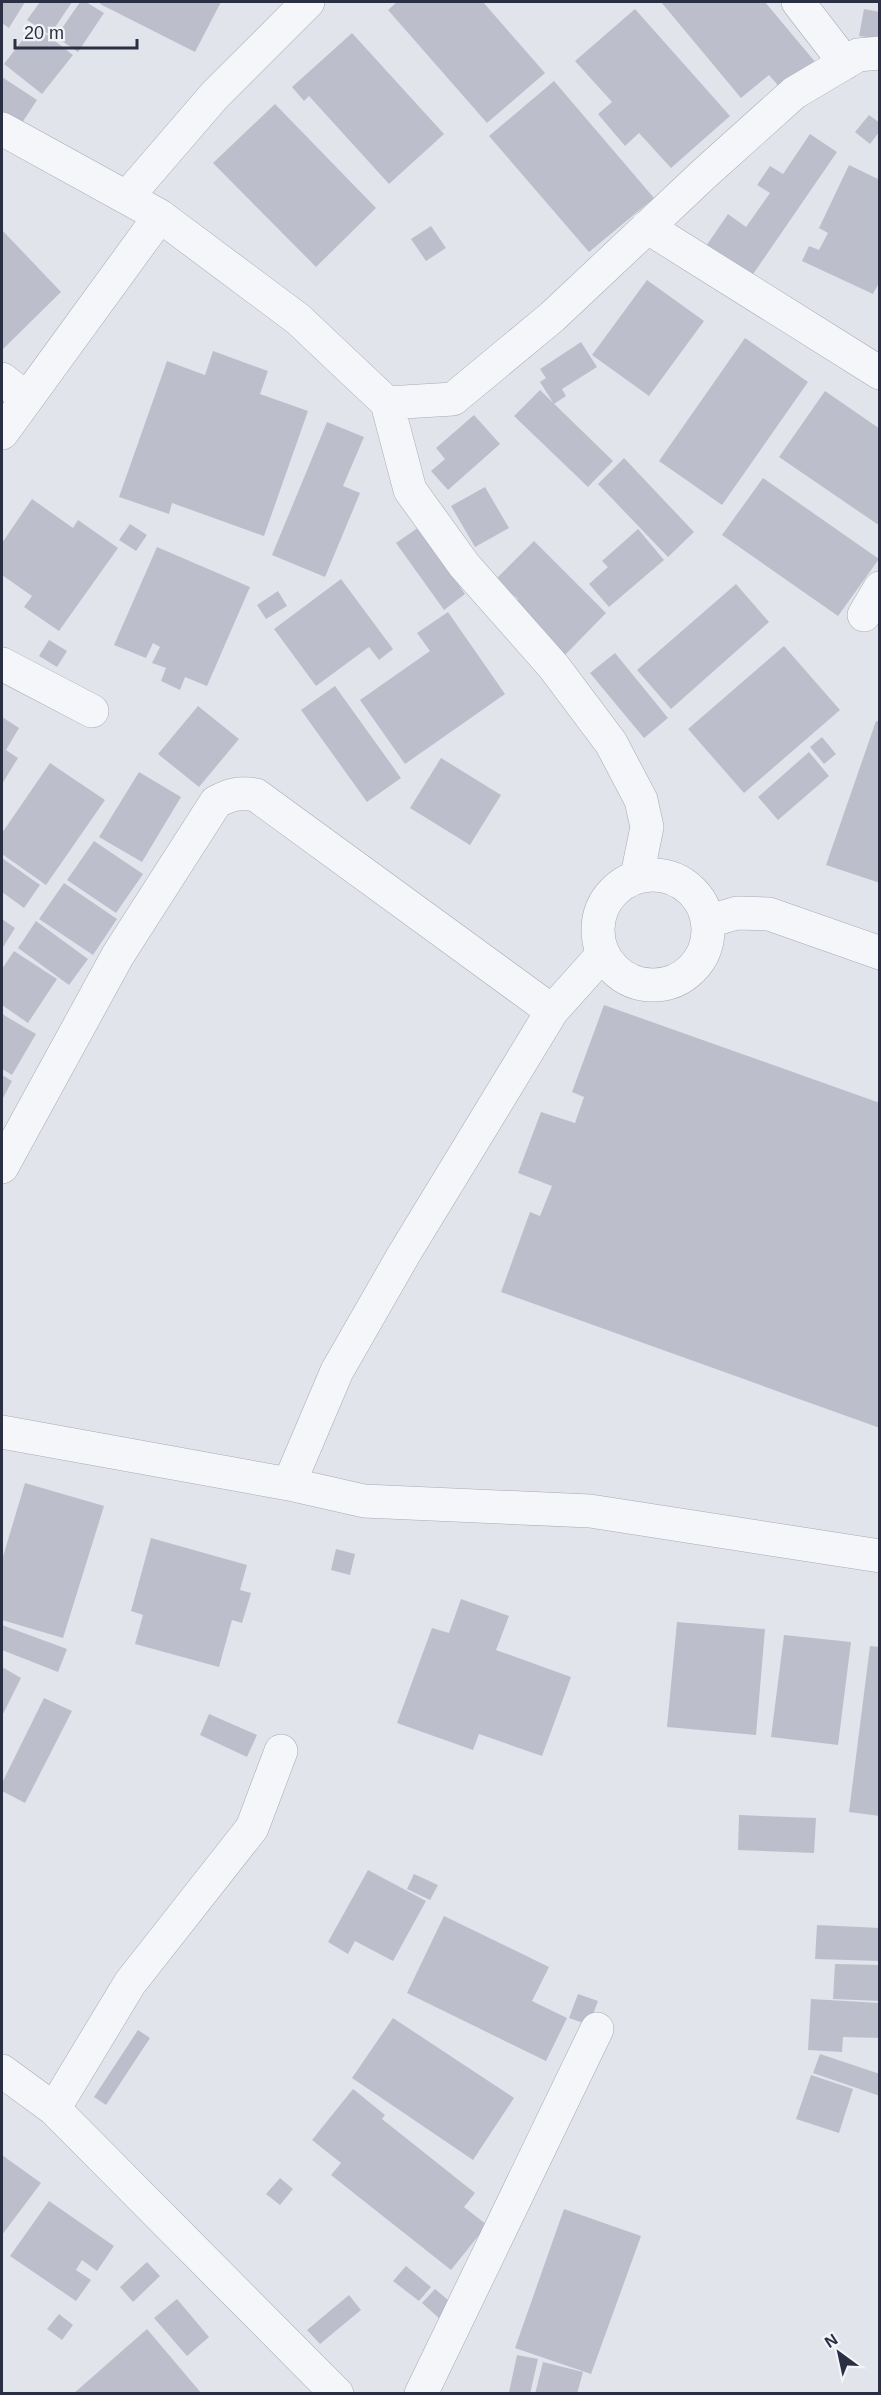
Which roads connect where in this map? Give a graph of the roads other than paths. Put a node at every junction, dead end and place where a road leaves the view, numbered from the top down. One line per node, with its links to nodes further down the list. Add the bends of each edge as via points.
1 (308, 2): 6 (street, via 214,96)
2 (798, 2): 4 (street)
3 (879, 54): 4 (street, via 858,55)
4 (845, 63): 8 (street, via 794,93)
5 (2, 129): 6 (street)
6 (127, 197): 7 (street)
7 (160, 216): 10 (street); 11 (street, via 298,319)
8 (647, 227): 9 (street); 11 (street, via 552,316 453,399)
9 (879, 373)
10 (14, 388): 12 (street)
11 (387, 403): 15 (street, via 410,489 464,565 554,667 611,743 641,800 647,826)
12 (2, 433)
13 (2, 664): 14 (street)
14 (92, 711)
15 (637, 876): 16 (street, via 668,876 695,892); 18 (street, via 610,894 597,924)
16 (709, 921): 17 (street, via 737,914 769,914); 18 (street, via 704,952 685,976 664,983 654,986 624,977)
17 (879, 953)
18 (603, 954): 19 (street)
19 (552, 1011): 20 (street, via 256,795 228,795 216,802 118,955); 22 (street, via 337,1371)
20 (2, 1167)
21 (2, 1432): 22 (street)
22 (289, 1484): 23 (street, via 364,1502 590,1511)
23 (879, 1556)
24 (280, 1751): 27 (street, via 252,1828 130,1983)
25 (597, 2029): 29 (street)
26 (2, 2071): 27 (street)
27 (54, 2109): 28 (street)
28 (337, 2394)
29 (421, 2394)

